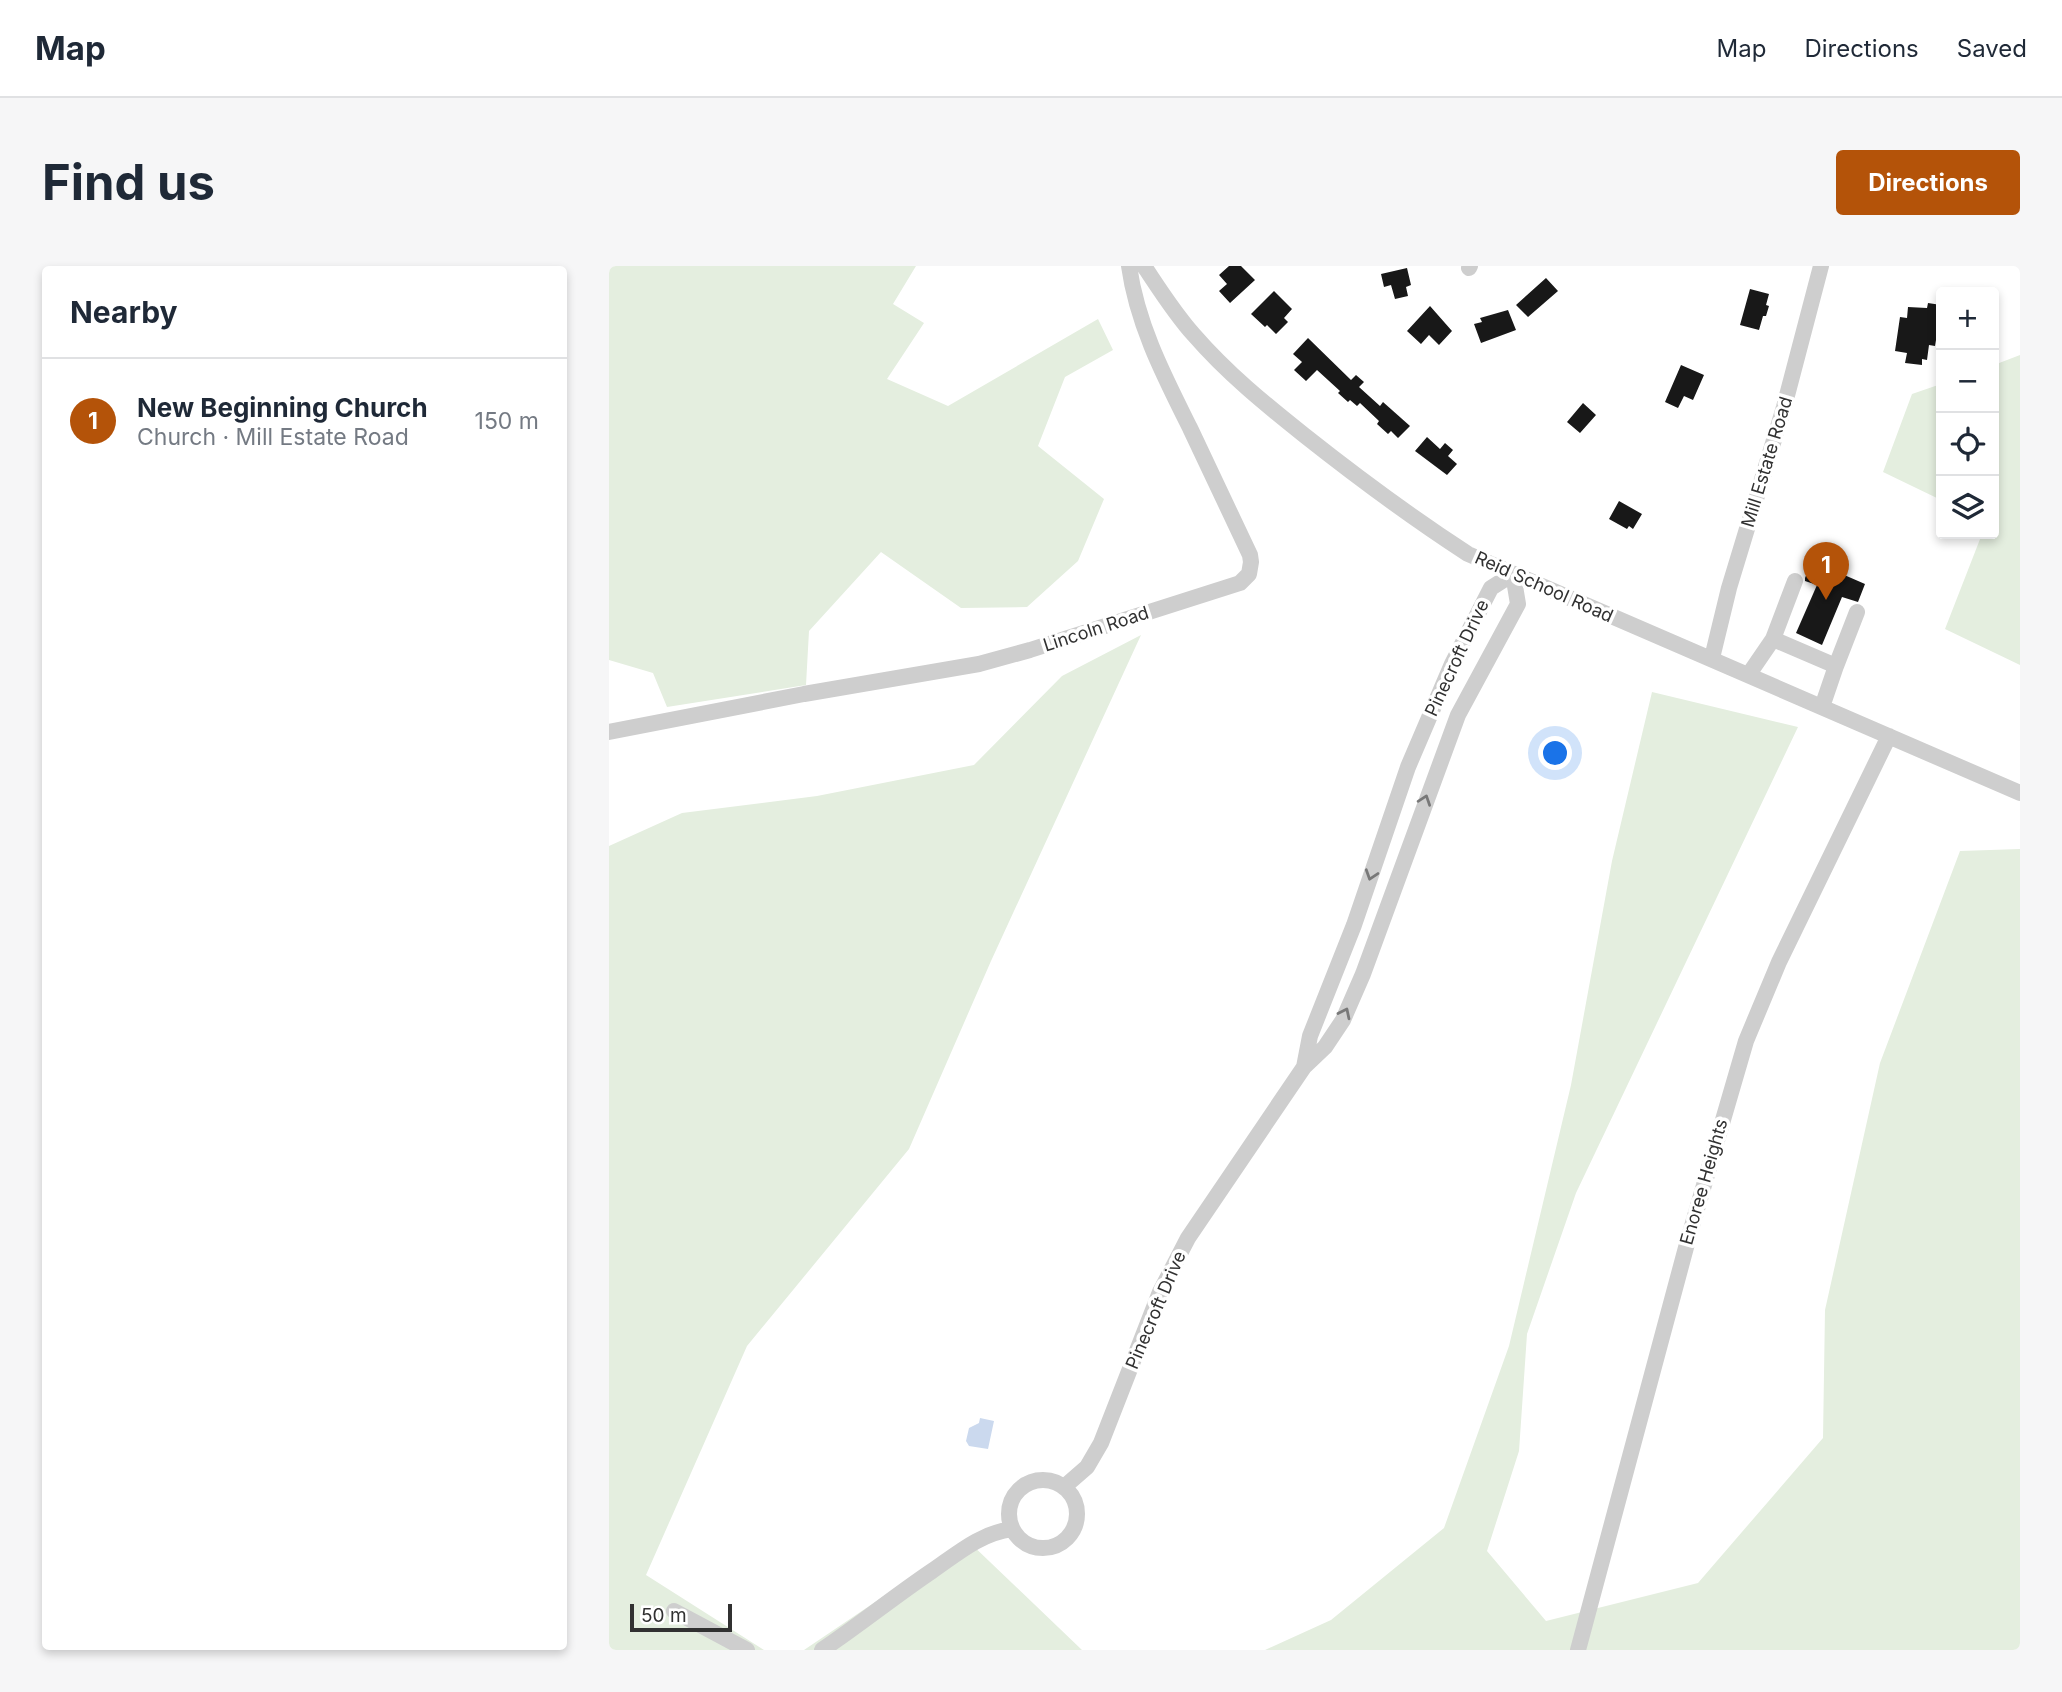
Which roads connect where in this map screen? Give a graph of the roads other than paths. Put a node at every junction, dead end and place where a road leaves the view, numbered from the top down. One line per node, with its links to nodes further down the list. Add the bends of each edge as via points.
1 (1129, 266): 12 (street, Lincoln Road, via 1141,318 1165,378 1250,555 1251,568 1245,579 979,664)
2 (1144, 266): 4 (street, Reid School Road, via 1193,335 1261,401 1418,522 1468,554)
3 (1821, 266): 8 (street, Mill Estate Road)
4 (1513, 574): 8 (street, Reid School Road); 15 (street, Pinecroft Drive, one-way to 15, via 1491,588 1408,767 1310,1036); 15 (street, Pinecroft Drive, one-way to 4, via 1343,1020 1363,974 1458,715 1518,604)
5 (1795, 582): 7 (street)
6 (1857, 612): 9 (street)
7 (1773, 639): 9 (street); 10 (street)
8 (1712, 658): 10 (street, Reid School Road)
9 (1836, 666): 11 (street)
10 (1749, 674): 11 (street, Reid School Road)
11 (1822, 707): 13 (street, Reid School Road)
12 (609, 732)
13 (1889, 736): 14 (street, Reid School Road); 21 (street, Enoree Heights, via 1779,962 1746,1041)
14 (2020, 793)
15 (1304, 1067): 16 (street, Pinecroft Drive, via 1178,1256 1101,1443 1087,1467)
16 (1064, 1487): 17 (street, via 1043,1480 1021,1487 1010,1507); 17 (street, via 1074,1499 1077,1514 1065,1540 1051,1547 1036,1547 1022,1541)
17 (1012, 1529): 20 (street, via 994,1532 967,1546)
18 (674, 1611): 19 (street)
19 (747, 1650)
20 (822, 1650)
21 (1578, 1650)

